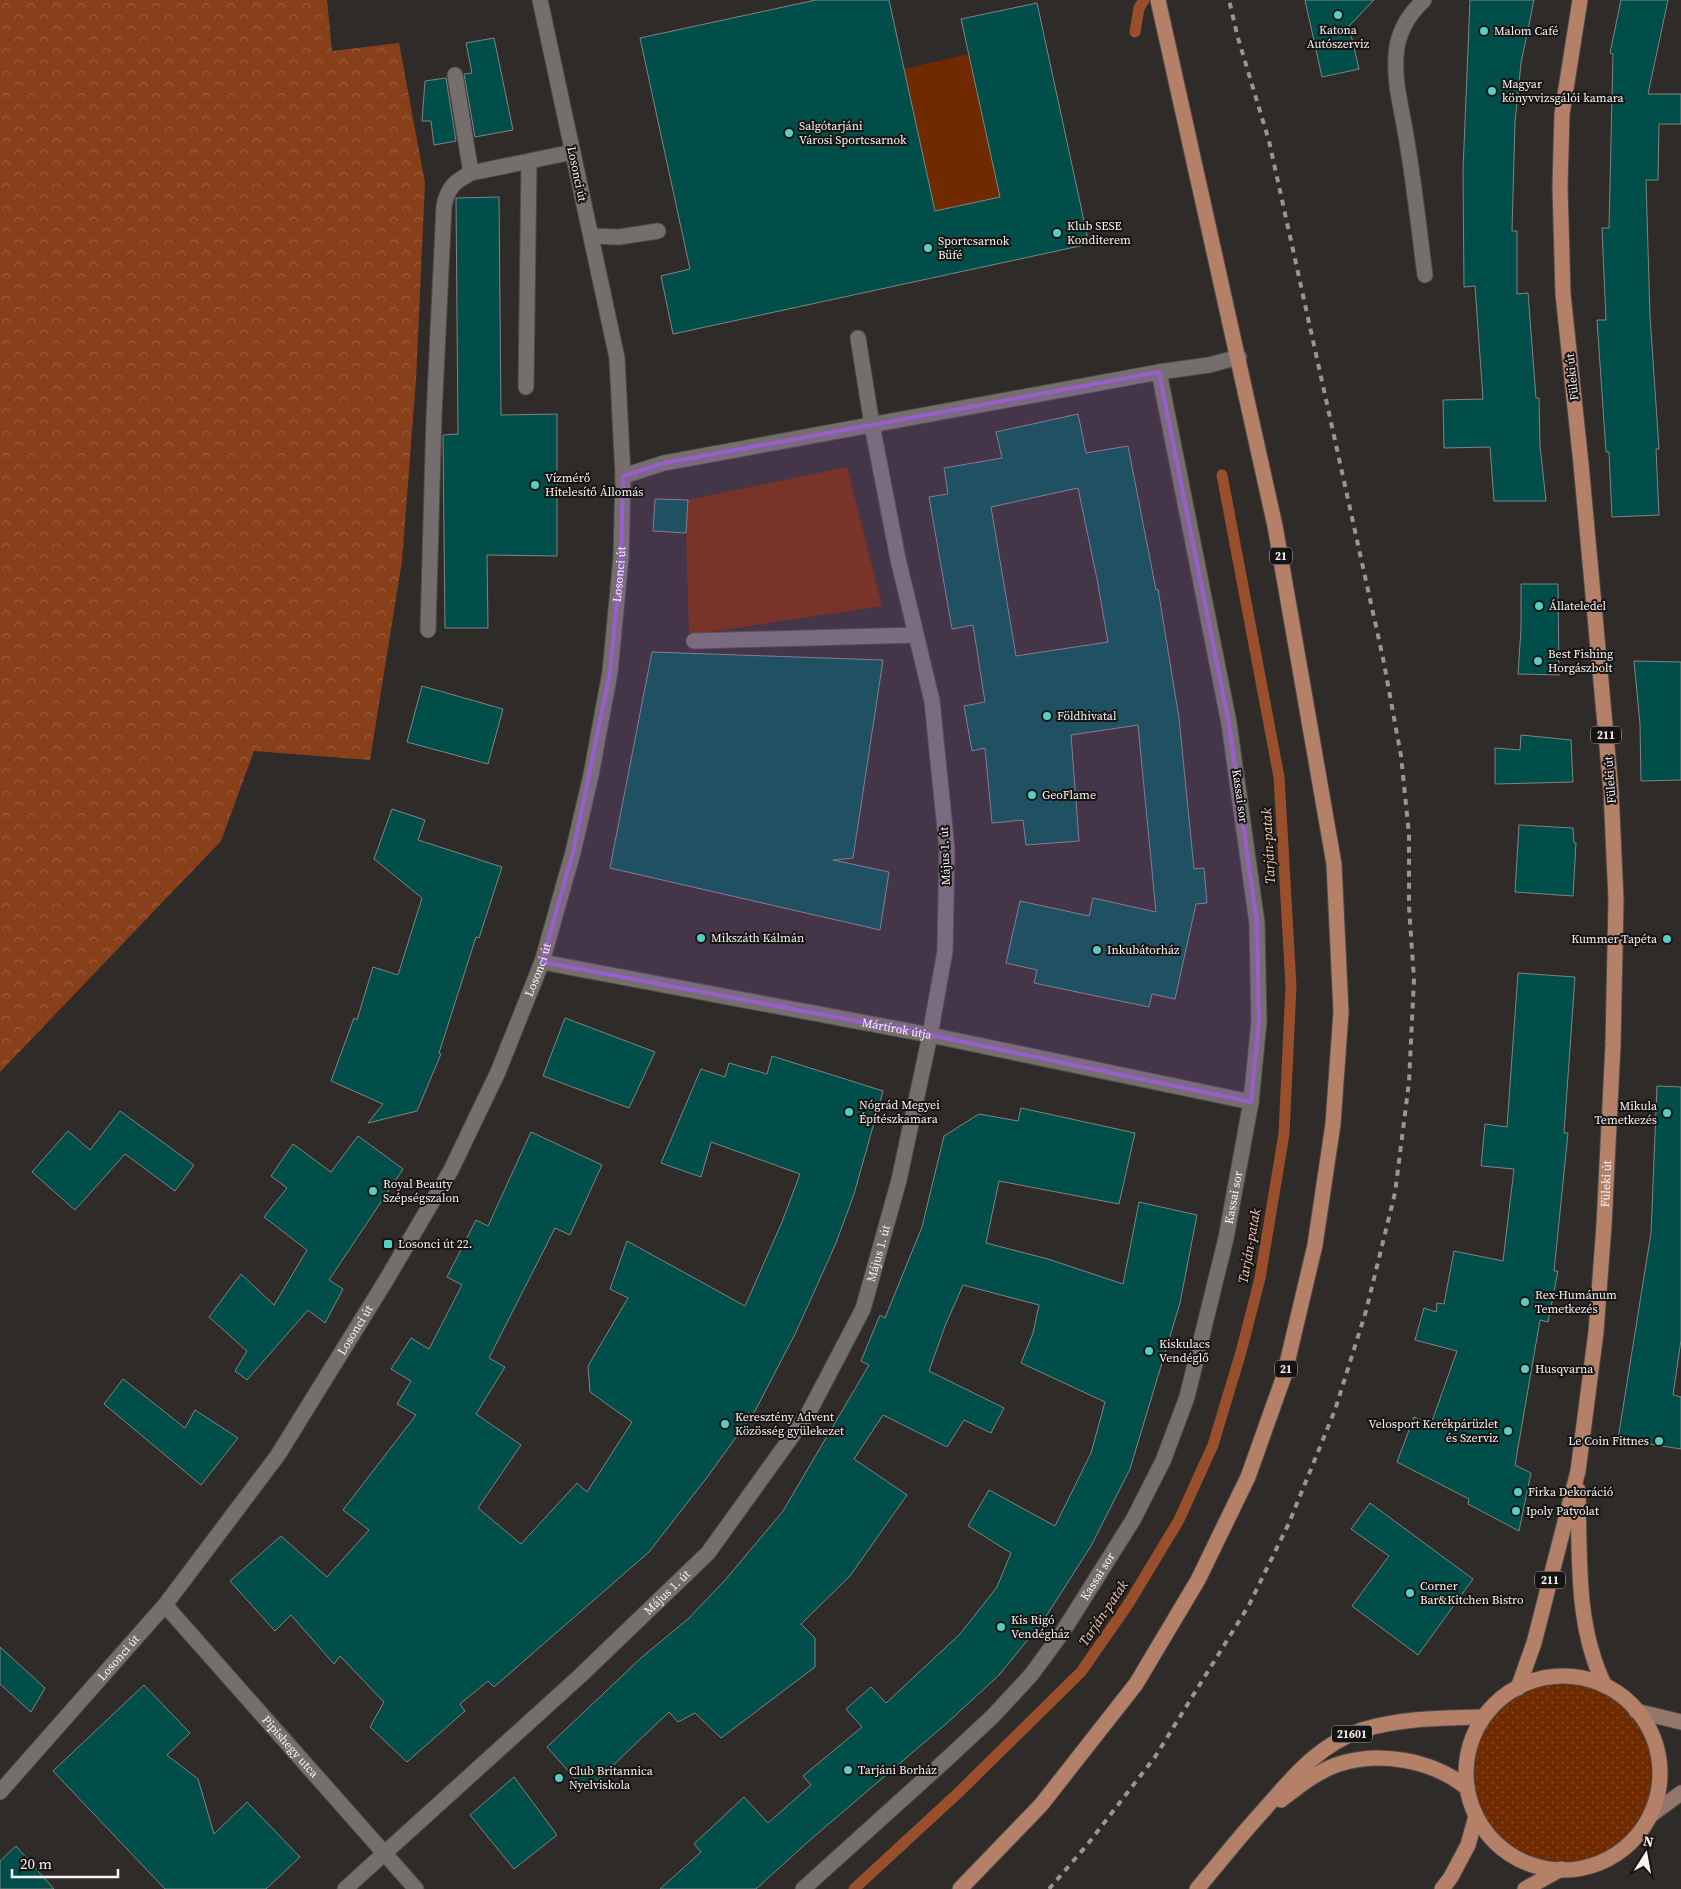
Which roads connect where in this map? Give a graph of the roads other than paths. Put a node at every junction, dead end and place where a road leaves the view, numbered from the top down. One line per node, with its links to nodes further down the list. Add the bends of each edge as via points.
1 (540, 0): 6 (street, Losonci út)
2 (1158, 0): 13 (main road, 21)
3 (1424, 0): 11 (street, via 1409,16 1400,34 1396,78)
4 (1578, 0): 24 (main road, Füleki út / 211, via 1562,114 1563,294 1611,790 1616,900 1604,1225 1596,1332)
5 (455, 75): 8 (street)
6 (572, 152): 7 (street); 10 (street, Losonci út)
7 (529, 161): 8 (street); 15 (street)
8 (471, 173): 18 (street, via 457,181 447,193 444,206)
9 (658, 231): 10 (street, via 619,237)
10 (590, 236): 17 (street, Losonci út, via 617,358)
11 (1425, 275)
12 (858, 338): 16 (street, Május 1. út)
13 (1238, 357): 14 (street); 42 (main road, 21, via 1275,526 1334,864 1341,1012 1332,1124 1315,1245 1284,1376 1248,1477 1198,1580 1136,1684 1041,1805)
14 (1159, 372): 16 (street); 23 (street, Kassai sor, via 1229,723 1257,923 1259,1022)
15 (526, 387)
16 (872, 425): 17 (street, via 664,463); 19 (street, Május 1. út)
17 (623, 476): 21 (street, Losonci út, via 621,557 610,672 573,852)
18 (428, 630)
19 (916, 635): 20 (street); 22 (street, Május 1. út, via 932,701 947,849 945,951)
20 (694, 642)
21 (542, 962): 22 (street, Mártírok útja); 25 (street, Losonci út, via 498,1072 451,1170 278,1455)
22 (930, 1035): 23 (street, Mártírok útja); 37 (street, Május 1. út, via 899,1180 863,1309 808,1414 708,1553 580,1676)
23 (1251, 1102): 41 (street, Kassai sor, via 1226,1238 1187,1397 1163,1461 1133,1520 1031,1676 948,1758)
24 (1578, 1471): 26 (main road, 211, via 1581,1594 1596,1669); 27 (main road, 211, via 1534,1643)
25 (165, 1605): 32 (street, Losonci út); 37 (street, Pipishegy utca)
26 (1604, 1686): 27 (main road, via 1566,1676 1534,1680); 28 (main road, via 1625,1698)
27 (1518, 1688): 29 (main road, via 1505,1694)
28 (1636, 1711): 30 (main road); 34 (main road, via 1646,1723 1658,1752 1660,1784)
29 (1482, 1717): 31 (main road, via 1469,1747); 36 (main road, 21601, via 1418,1719 1362,1730 1342,1738 1301,1768)
30 (1681, 1722)
31 (1467, 1788): 35 (main road); 36 (main road, 21601, via 1444,1773 1412,1762 1356,1760 1319,1773)
32 (0, 1792)
33 (1681, 1793): 34 (main road)
34 (1651, 1815): 38 (main road, via 1633,1841 1607,1860 1576,1870)
35 (1476, 1816): 38 (main road, via 1489,1838 1514,1858 1544,1869); 44 (main road, via 1468,1845)
36 (1254, 1821): 43 (main road, 21601)
37 (384, 1852): 39 (street, Május 1. út); 40 (street, Pipishegy utca)
38 (1561, 1869): 45 (main road)
39 (345, 1889)
40 (416, 1889)
41 (804, 1889)
42 (960, 1889)
43 (1197, 1889)
44 (1442, 1889)
45 (1525, 1889)

